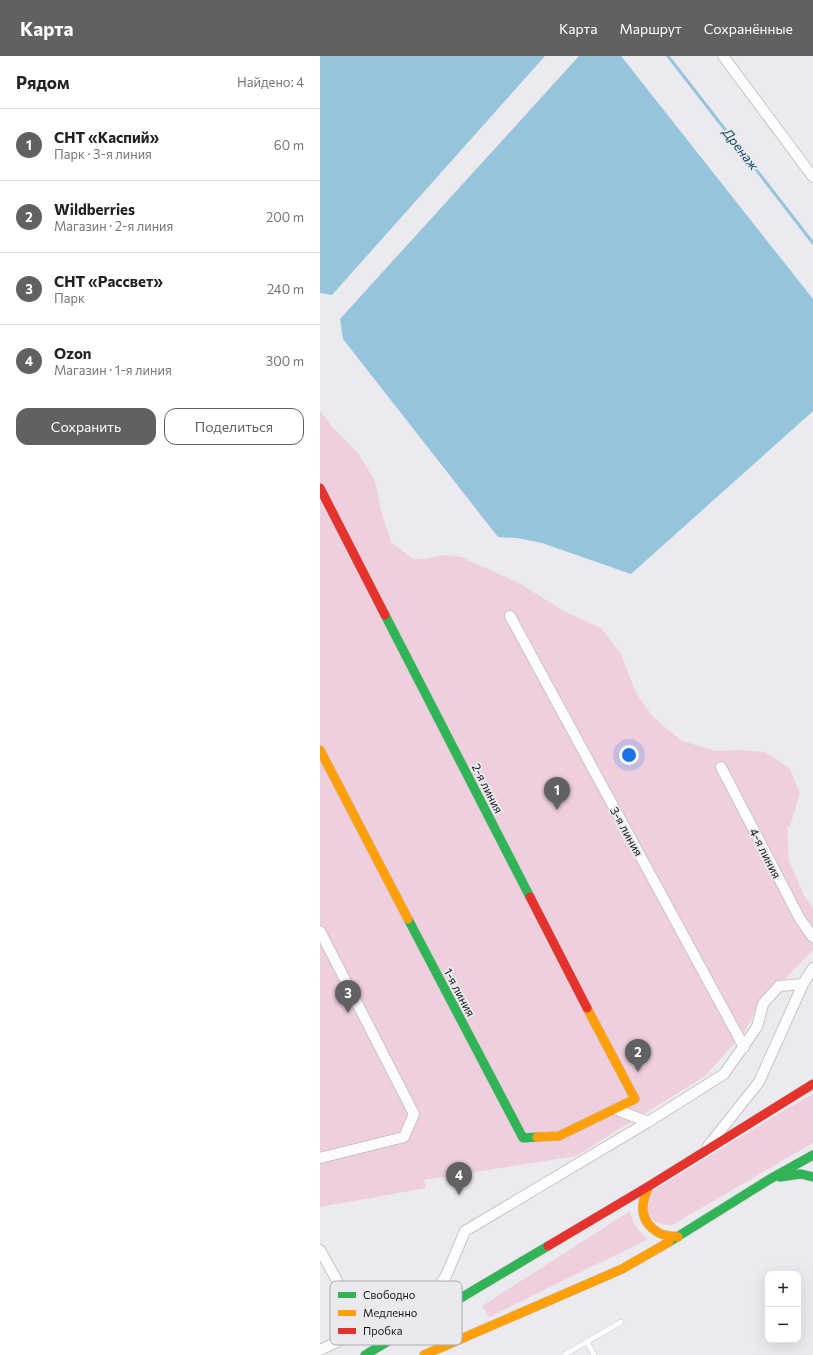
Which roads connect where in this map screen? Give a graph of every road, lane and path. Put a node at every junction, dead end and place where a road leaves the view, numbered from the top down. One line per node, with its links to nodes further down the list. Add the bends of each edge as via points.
1 (723, 56): 2 (street)
2 (813, 177)
3 (320, 488): 12 (street, 2-я линия)
4 (510, 616): 10 (street, 3-я линия)
5 (320, 750): 13 (street, 1-я линия, via 523,1138 559,1136)
6 (721, 767): 8 (street, 4-я линия, via 800,919)
7 (320, 931): 17 (street, via 414,1114 404,1137)
8 (813, 937)
9 (810, 976): 10 (street, via 779,986 763,1004 757,1027); 15 (street, via 759,1082)
10 (744, 1047): 14 (street, via 724,1074)
11 (813, 1084): 15 (street)
12 (635, 1099): 13 (street, 1-я линия)
13 (615, 1109): 14 (street)
14 (648, 1122): 24 (street, via 465,1231)
15 (702, 1153): 20 (street)
16 (813, 1154): 19 (street)
17 (320, 1158)
18 (813, 1177): 19 (street, via 801,1174)
19 (770, 1179): 21 (street)
20 (649, 1186): 21 (street, via 643,1199 642,1210 647,1223 660,1234); 25 (street)
21 (678, 1236): 27 (street, via 622,1269)
22 (320, 1250): 23 (street)
23 (337, 1281)
24 (442, 1281)
25 (462, 1297)
26 (621, 1322): 28 (lane)
27 (462, 1338)
28 (587, 1342): 35 (lane); 36 (lane)
29 (331, 1345): 32 (street)
30 (382, 1345): 33 (street)
31 (447, 1345): 34 (street)
32 (320, 1350)
33 (365, 1355)
34 (424, 1355)
35 (564, 1355)
36 (594, 1355)

